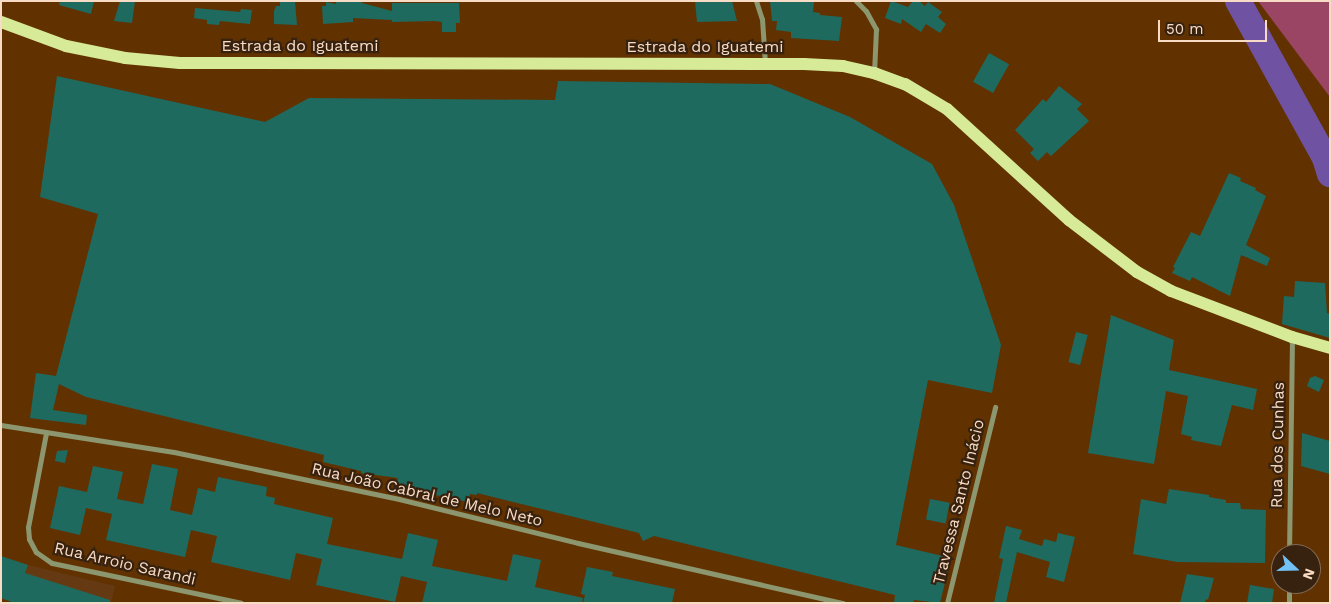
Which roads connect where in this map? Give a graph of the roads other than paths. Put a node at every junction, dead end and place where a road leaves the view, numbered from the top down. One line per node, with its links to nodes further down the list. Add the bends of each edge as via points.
1 (756, 1): 4 (street, via 762,19)
2 (856, 1): 5 (street, via 866,10 876,29)
3 (1, 22): 4 (main road, Estrada do Iguatemi, via 66,46 125,58 180,63)
4 (765, 63): 5 (main road, Estrada do Iguatemi, via 843,66)
5 (874, 73): 6 (main road, Estrada do Iguatemi, via 905,84 947,109 1069,220 1137,272 1171,291)
6 (1292, 337): 7 (main road, Estrada do Iguatemi); 11 (street, Rua dos Cunhas)
7 (1330, 348)
8 (995, 407): 14 (street, Travessa Santo Inácio)
9 (1, 425): 10 (street, Rua João Cabral de Melo Neto)
10 (46, 433): 12 (street, Rua Arroio Sarandi, via 28,527 29,539 36,552 52,563); 13 (street, Rua João Cabral de Melo Neto, via 174,452 390,497 578,544)
11 (1289, 544)
12 (241, 603)
13 (844, 603)
14 (947, 603)

